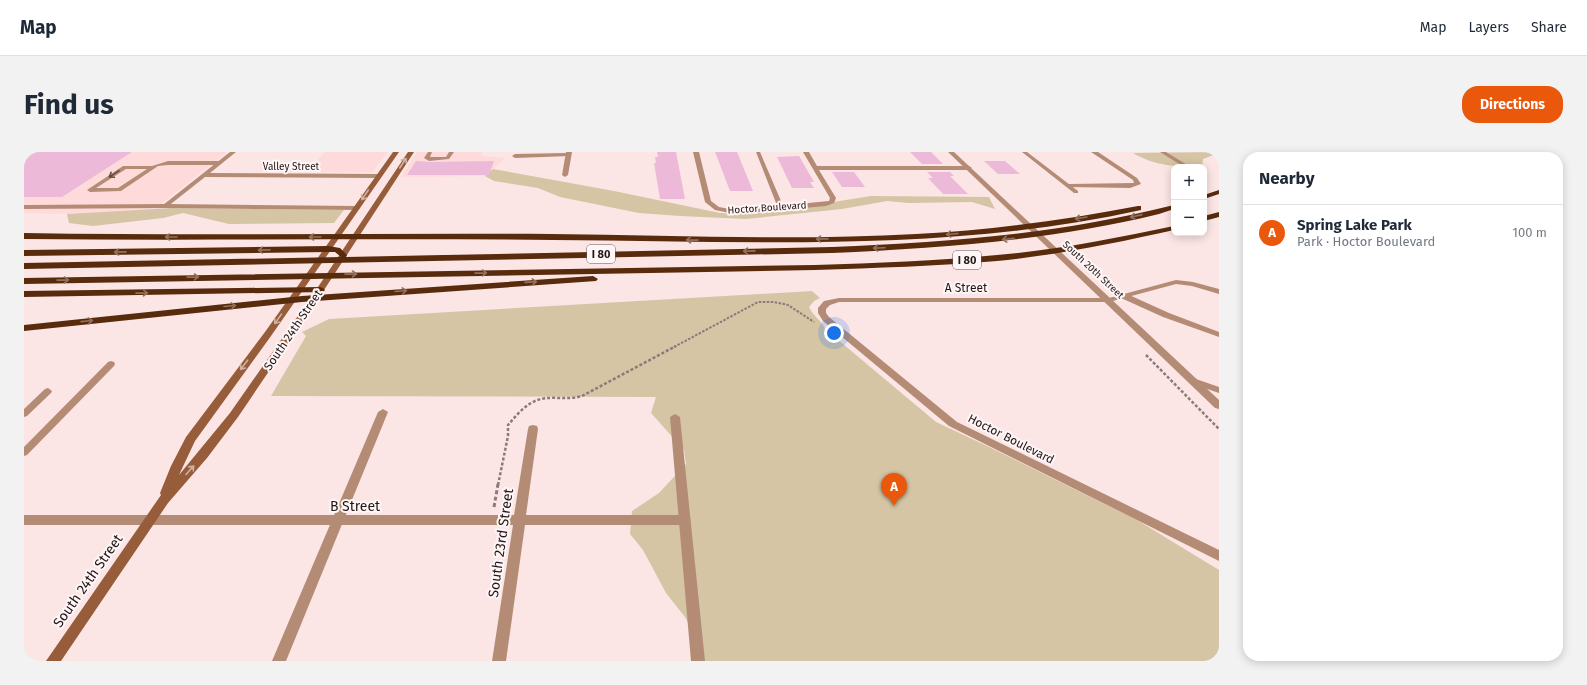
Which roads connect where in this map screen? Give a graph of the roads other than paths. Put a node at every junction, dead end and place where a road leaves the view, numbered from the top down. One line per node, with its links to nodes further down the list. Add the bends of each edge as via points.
1 (233, 152): 15 (street)
2 (396, 152): 22 (main road, South 24th Street)
3 (411, 152): 39 (main road, South 24th Street, one-way to 3)
4 (430, 152): 5 (lane, via 427,158 429,159 447,158)
5 (452, 152)
6 (696, 152): 31 (street, Hoctor Boulevard, via 708,202 712,206 727,212)
7 (758, 152): 31 (lane)
8 (806, 152): 18 (street)
9 (952, 152): 19 (street, South 20th Street)
10 (1024, 152): 23 (lane)
11 (1094, 152): 23 (street, via 1135,179 1138,184)
12 (1162, 152): 16 (lane)
13 (569, 154): 14 (lane); 21 (street)
14 (515, 156)
15 (219, 163): 17 (lane, via 168,163); 20 (street)
16 (1183, 164)
17 (151, 167): 17 (lane, one-way to 17, via 125,167 90,190 118,190)
18 (816, 168): 19 (street); 31 (street, Hoctor Boulevard, via 833,198 832,202)
19 (969, 168): 48 (street, South 20th Street)
20 (204, 175): 22 (street, Valley Street); 28 (street)
21 (565, 175)
22 (378, 176): 30 (main road, South 24th Street, one-way to 30)
23 (1068, 186): 24 (lane)
24 (1076, 192)
25 (1219, 192): 26 (highway)
26 (1207, 195)
27 (1171, 201): 36 (highway, one-way to 36, via 1125,211 1017,227 891,238 716,240 489,237)
28 (165, 206): 29 (lane); 30 (lane)
29 (24, 207)
30 (357, 208): 37 (main road, South 24th Street)
31 (781, 208)
32 (1171, 208): 40 (highway, I 80, one-way to 40, via 1058,232 990,241 919,246 832,250)
33 (1219, 214): 34 (highway)
34 (1207, 218)
35 (1171, 229): 41 (highway, I 80, via 1105,243 997,258)
36 (24, 237)
37 (328, 249): 38 (highway, one-way to 38); 39 (highway, via 337,250); 43 (main road, South 24th Street)
38 (24, 253)
39 (343, 255): 44 (main road, South 24th Street)
40 (24, 266)
41 (757, 268): 42 (highway, I 80, one-way to 41); 50 (highway, one-way to 41, via 388,292)
42 (24, 281)
43 (299, 290): 44 (highway); 46 (highway, one-way to 43); 62 (main road, South 24th Street, one-way to 62, via 190,440)
44 (320, 290): 62 (main road, South 24th Street, one-way to 44, via 234,415)
45 (1219, 292): 47 (street, A Street, via 1176,282)
46 (24, 294)
47 (1124, 296): 48 (street, A Street); 51 (lane)
48 (1109, 300): 49 (street, A Street, via 839,300); 53 (street, South 20th Street)
49 (825, 304): 68 (street, Hoctor Boulevard, via 822,313 826,319 953,424)
50 (24, 328)
51 (1219, 335)
52 (111, 364): 61 (lane)
53 (1193, 381): 54 (street); 56 (street, South 20th Street)
54 (1219, 390)
55 (48, 391): 58 (lane)
56 (1219, 406)
57 (383, 412): 65 (lane)
58 (24, 414)
59 (674, 417): 66 (lane)
60 (533, 429): 67 (street, South 23rd Street)
61 (24, 453)
62 (164, 500): 64 (main road, South 24th Street)
63 (24, 520): 64 (street, B Street)
64 (150, 520): 65 (street, B Street); 69 (main road, South 24th Street)
65 (338, 520): 67 (street, B Street); 70 (lane)
66 (685, 520): 67 (street, B Street); 72 (lane)
67 (520, 521): 71 (street, South 23rd Street)
68 (1219, 556)
69 (53, 661)
70 (279, 661)
71 (499, 661)
72 (698, 661)

